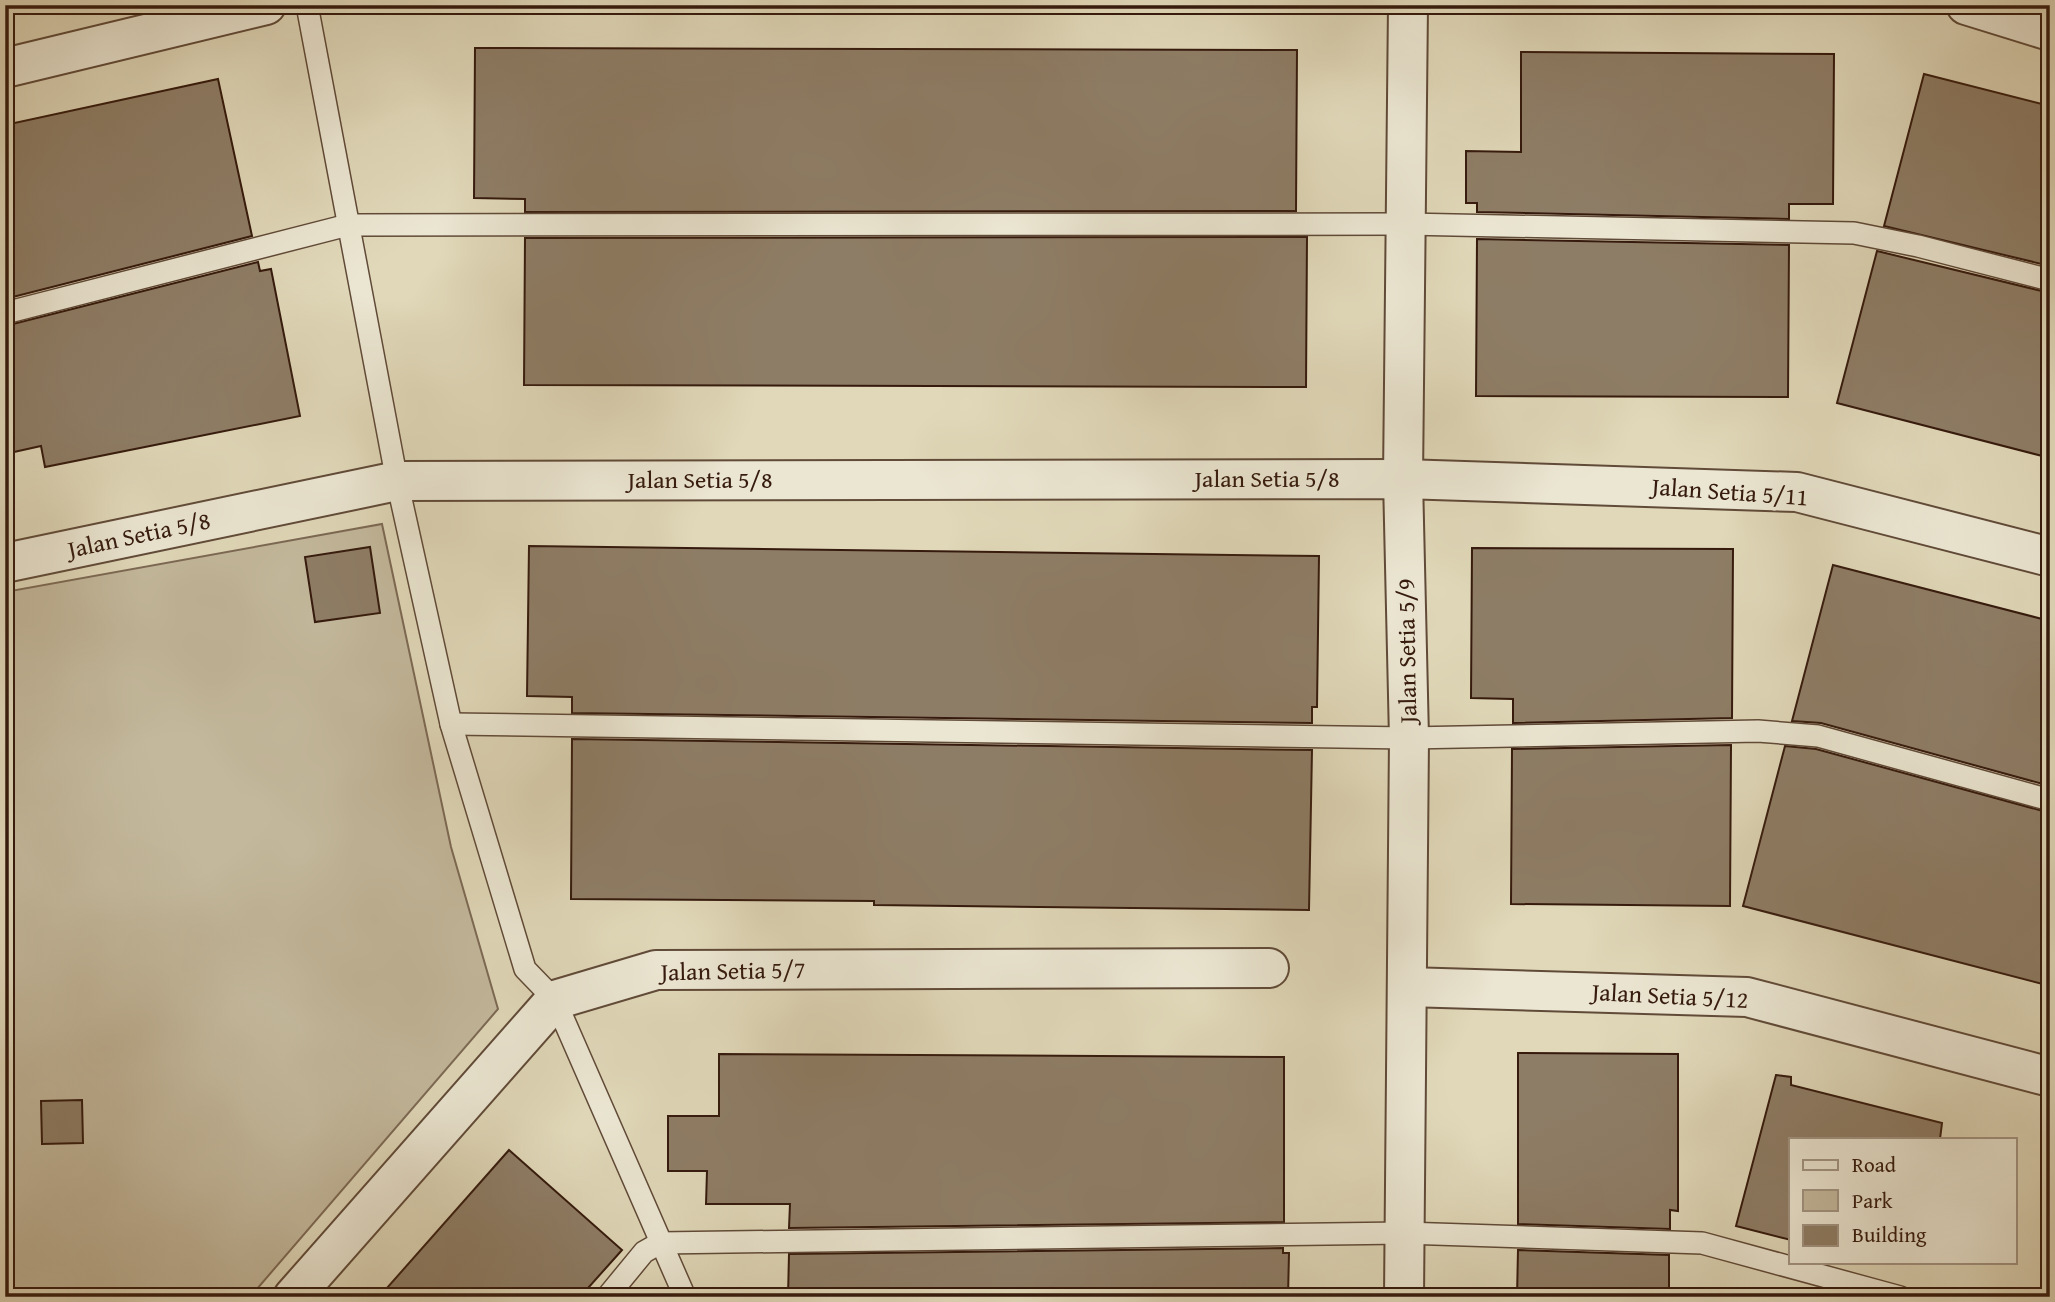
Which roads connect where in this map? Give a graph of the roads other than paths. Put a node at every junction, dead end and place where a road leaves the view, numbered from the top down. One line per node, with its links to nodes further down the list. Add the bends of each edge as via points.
1 (266, 5): 6 (street)
2 (307, 5): 7 (lane)
3 (1408, 5): 8 (street, Jalan Setia 5/9)
4 (1966, 5): 5 (street)
5 (2050, 31)
6 (5, 68)
7 (348, 225): 8 (lane); 10 (lane); 12 (lane)
8 (1406, 225): 9 (lane, via 1854,233); 11 (street, Jalan Setia 5/9)
9 (2050, 280)
10 (5, 313)
11 (1404, 479): 12 (street, Jalan Setia 5/8); 13 (street, Jalan Setia 5/11, via 1797,492); 16 (street, Jalan Setia 5/9)
12 (397, 481): 14 (street, Jalan Setia 5/8); 15 (lane)
13 (2050, 557)
14 (5, 563)
15 (451, 724): 16 (lane); 20 (lane, via 525,969)
16 (1409, 738): 17 (lane, via 1758,731 1818,736); 19 (street, Jalan Setia 5/9)
17 (2050, 800)
18 (1269, 968): 20 (street, Jalan Setia 5/7, via 656,971)
19 (1407, 987): 21 (street, Jalan Setia 5/12, via 1747,997); 22 (street, Jalan Setia 5/9)
20 (555, 1000): 23 (lane); 24 (street)
21 (2050, 1077)
22 (1405, 1233): 23 (lane); 27 (street, Jalan Setia 5/9); 28 (lane, via 1702,1243)
23 (660, 1243): 25 (lane, via 644,1252); 26 (lane)
24 (293, 1297)
25 (607, 1297)
26 (685, 1297)
27 (1404, 1297)
28 (1900, 1297)

